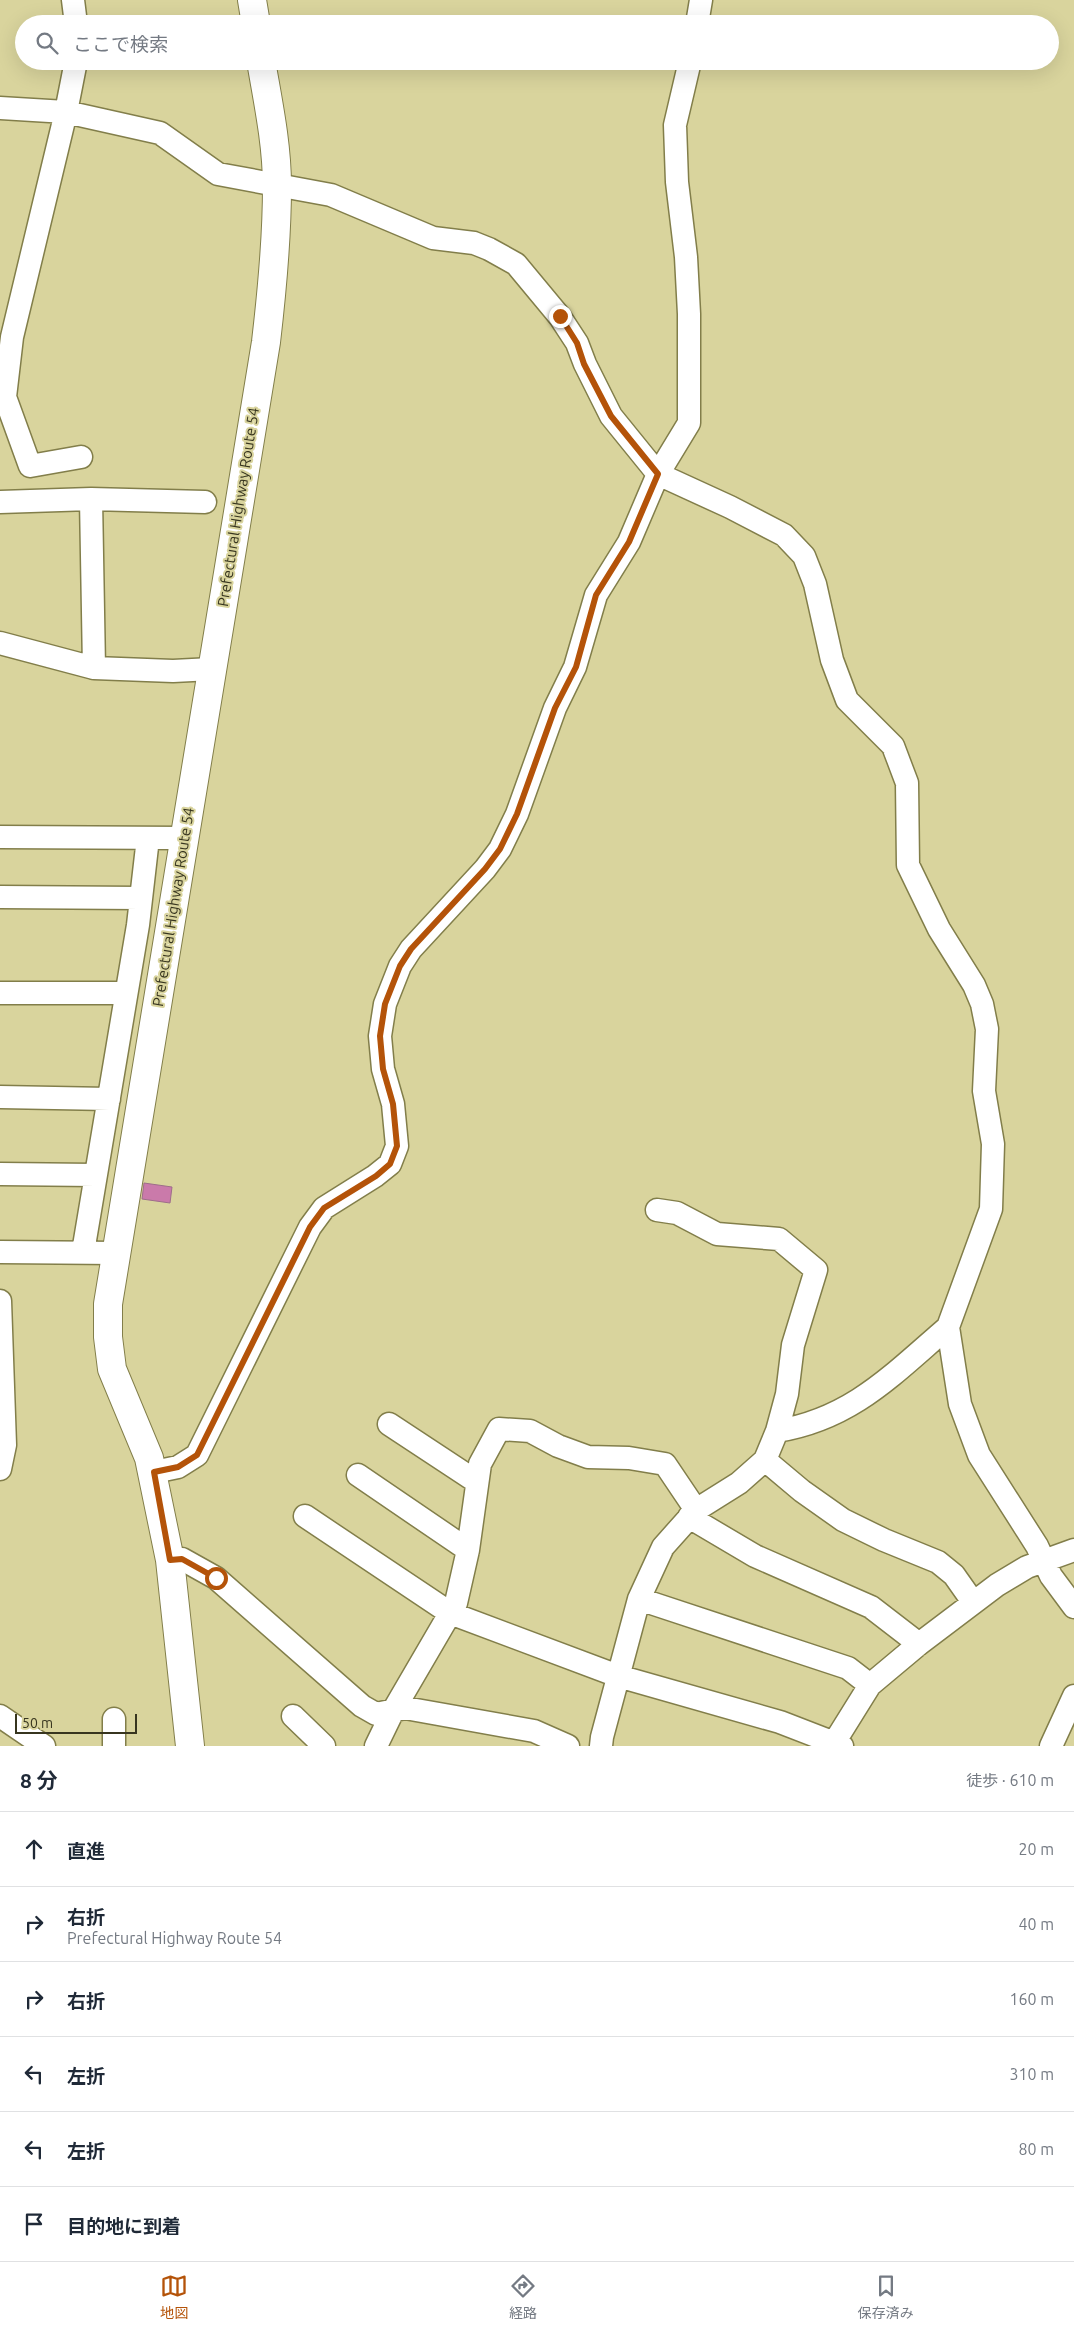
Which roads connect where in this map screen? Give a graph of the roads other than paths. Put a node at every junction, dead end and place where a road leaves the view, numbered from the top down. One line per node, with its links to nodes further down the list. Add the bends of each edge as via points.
1 (73, 0): 4 (street)
2 (252, 0): 5 (main road)
3 (701, 0): 6 (street)
4 (75, 15)
5 (254, 15)
6 (698, 15)
7 (74, 70): 11 (street)
8 (262, 70): 12 (main road, Prefectural Highway Route 54)
9 (688, 70): 14 (street, via 675,126 689,314 689,424)
10 (0, 108): 11 (street)
11 (66, 112): 12 (street, via 160,133 218,174); 13 (street, via 12,337 6,397 30,466)
12 (277, 185): 14 (street, via 331,195 433,238 474,243 516,264 560,316 577,343 584,364 611,416); 20 (main road, Prefectural Highway Route 54, via 274,275 266,342)
13 (81, 458)
14 (658, 474): 37 (street, via 784,535 804,556 815,584 832,660 847,700 893,746 907,783 908,865 939,929 974,985 987,1029 984,1091 993,1144 991,1208); 43 (street, via 629,542 596,595 576,667 555,708 517,814 500,849 411,949 400,966 385,1004 380,1036 397,1146 390,1164 324,1208 310,1227 197,1455 178,1467)
15 (92, 499): 16 (street); 17 (street); 19 (street)
16 (0, 502)
17 (205, 502)
18 (0, 644): 19 (street)
19 (94, 668): 20 (street)
20 (212, 669): 23 (main road, Prefectural Highway Route 54)
21 (0, 837): 22 (street)
22 (148, 838): 23 (street); 25 (street)
23 (184, 838): 35 (main road, Prefectural Highway Route 54)
24 (0, 897): 25 (street)
25 (140, 898): 27 (street)
26 (0, 993): 27 (street)
27 (125, 993): 29 (street)
28 (0, 1098): 29 (street)
29 (109, 1099): 31 (street)
30 (0, 1174): 31 (street)
31 (95, 1175): 34 (street)
32 (657, 1210): 40 (street, via 677,1213 717,1234 779,1239 816,1270 793,1345 788,1394)
33 (0, 1252): 34 (street)
34 (83, 1252): 35 (street)
35 (117, 1253): 43 (main road, Prefectural Highway Route 54, via 108,1304 112,1369)
36 (0, 1301): 38 (street)
37 (948, 1327): 40 (street, via 867,1396 836,1414 800,1427); 51 (street, via 960,1404 979,1455)
38 (2, 1386): 42 (street, via 6,1445)
39 (389, 1424): 45 (street)
40 (777, 1431): 41 (street)
41 (765, 1460): 46 (street, via 739,1483); 53 (street, via 842,1520 938,1562 954,1574)
42 (0, 1469)
43 (154, 1472): 50 (main road, Prefectural Highway Route 54)
44 (358, 1475): 48 (street)
45 (478, 1482): 46 (street, via 480,1464 499,1429 530,1431 588,1457 628,1458 665,1464); 48 (street)
46 (693, 1514): 52 (street, via 663,1547); 56 (street, via 755,1556 871,1607)
47 (305, 1516): 55 (street)
48 (468, 1550): 55 (street, via 456,1603)
49 (1074, 1550): 51 (street)
50 (170, 1560): 60 (street, via 182,1559 216,1578 362,1706 376,1714); 67 (main road, Prefectural Highway Route 54)
51 (1044, 1562): 53 (street, via 1027,1568); 54 (street)
52 (639, 1599): 57 (street); 58 (street, via 848,1668)
53 (973, 1602): 56 (street)
54 (1074, 1607)
55 (450, 1613): 57 (street); 60 (street)
56 (919, 1644): 58 (street)
57 (618, 1676): 64 (street, via 780,1722); 71 (street)
58 (870, 1685): 64 (street)
59 (1074, 1696): 72 (street)
60 (393, 1711): 69 (street); 70 (street, via 405,1708 534,1731)
61 (0, 1716): 65 (street)
62 (293, 1716): 68 (street)
63 (114, 1719): 66 (street)
64 (836, 1745)
65 (44, 1746)
66 (114, 1746)
67 (190, 1746)
68 (324, 1746)
69 (376, 1746)
70 (568, 1746)
71 (601, 1746)
72 (1051, 1746)

